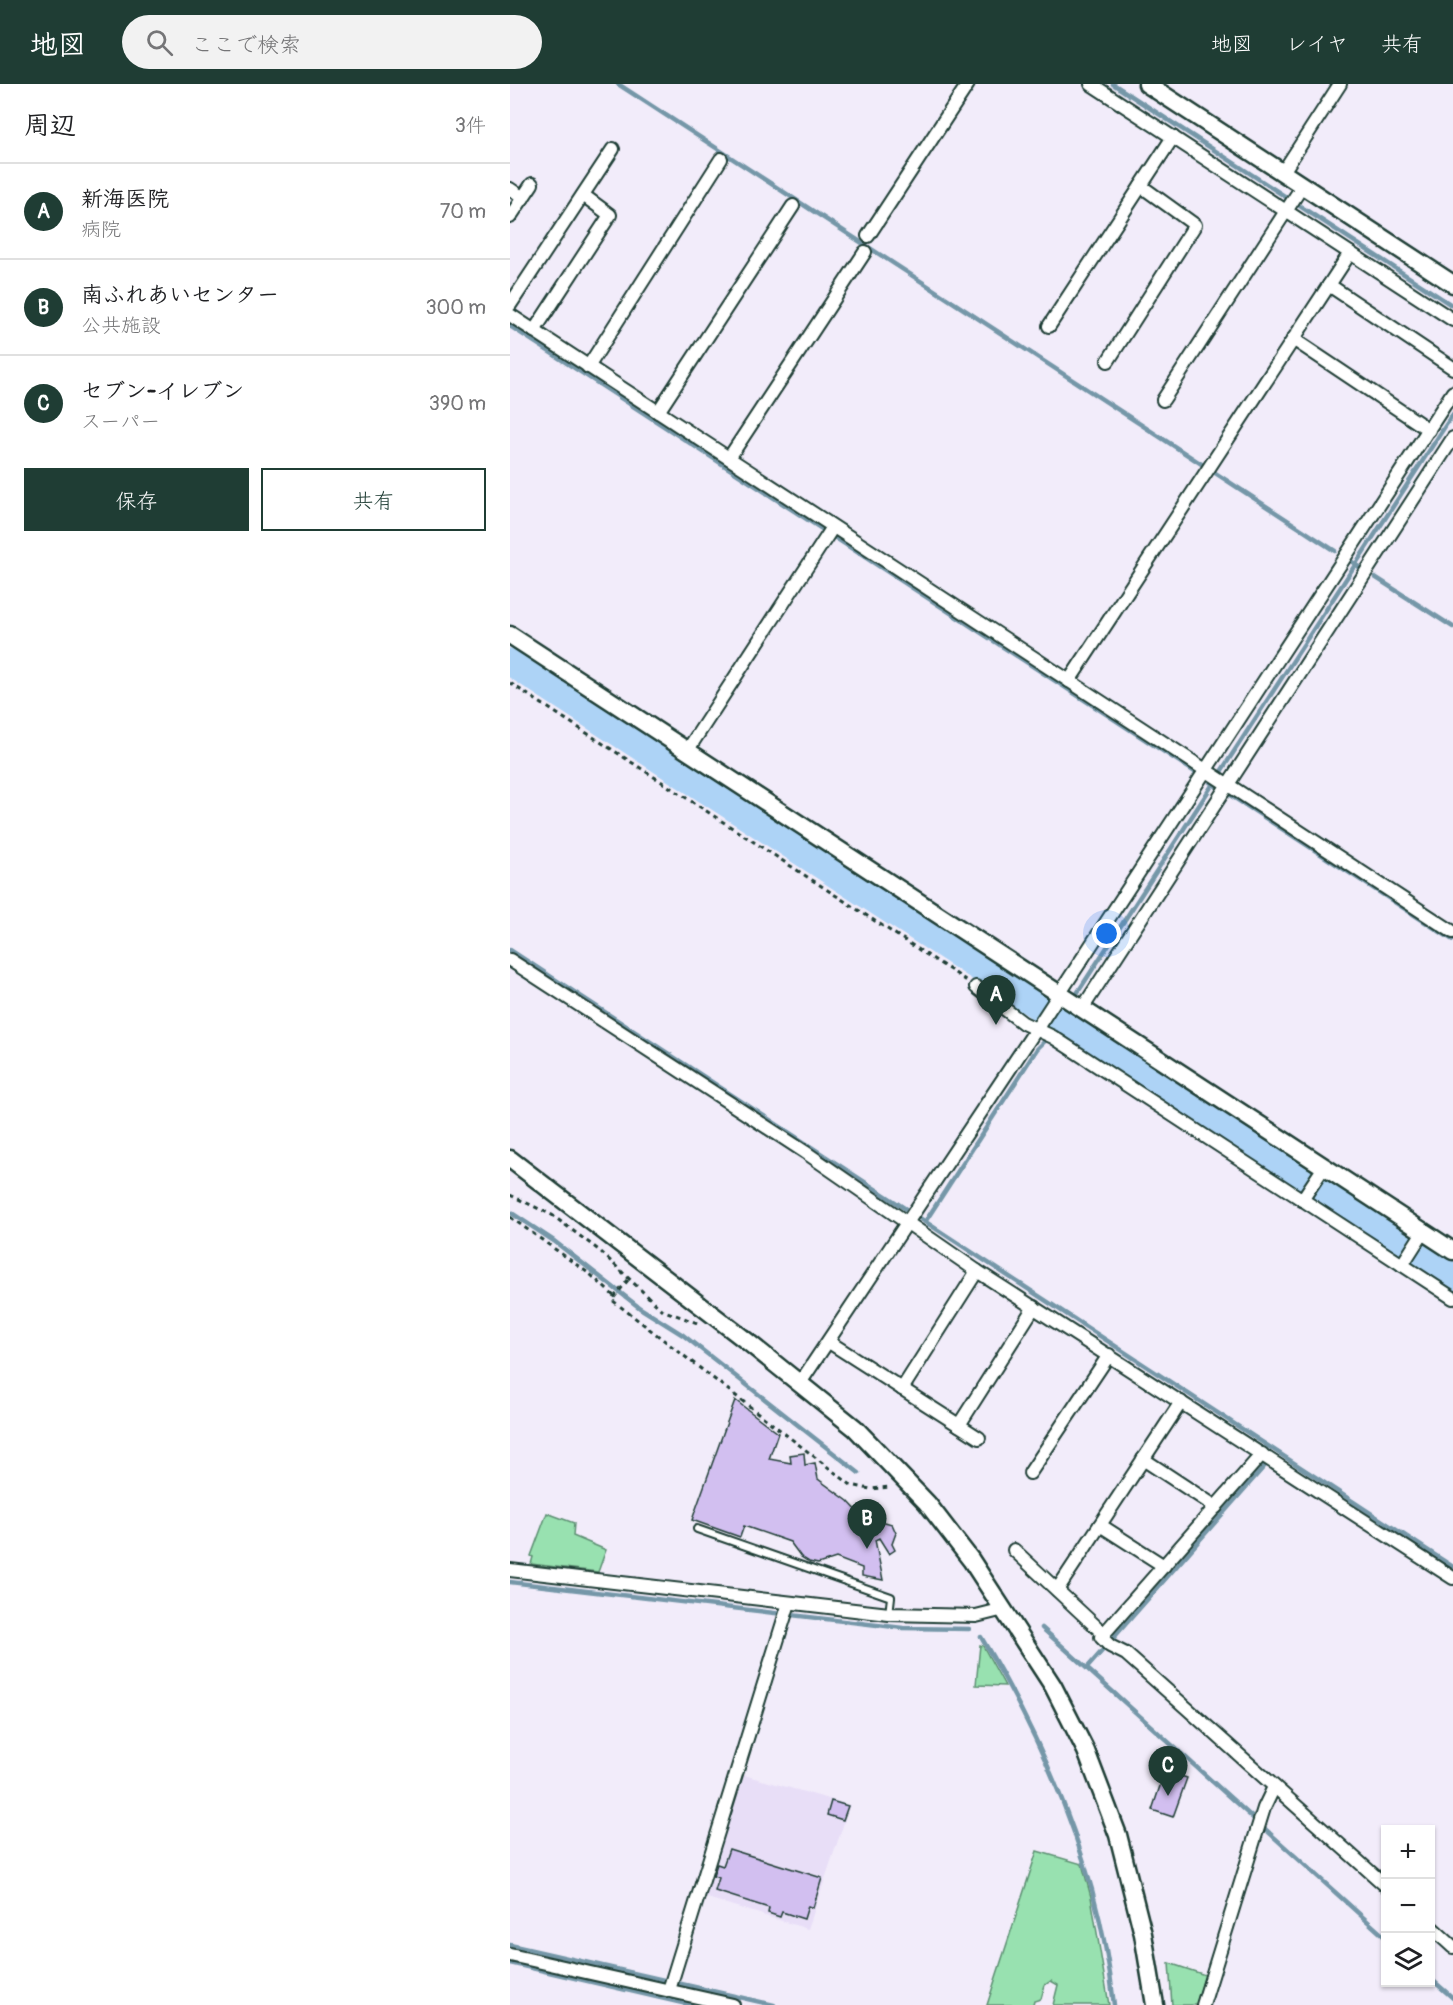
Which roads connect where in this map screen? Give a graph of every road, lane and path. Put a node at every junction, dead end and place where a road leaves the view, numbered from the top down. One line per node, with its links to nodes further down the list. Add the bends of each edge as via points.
1 (968, 84): 17 (street)
2 (1091, 84): 5 (street)
3 (1147, 84): 8 (street)
4 (1340, 84): 8 (street)
5 (1173, 137): 10 (street); 14 (street)
6 (613, 149): 12 (street)
7 (721, 159): 29 (street)
8 (1283, 172): 14 (street)
9 (532, 184): 13 (street)
10 (1141, 186): 25 (street); 28 (street, via 1195,225)
11 (510, 189): 13 (street)
12 (583, 195): 22 (street); 26 (street, via 610,215)
13 (523, 198): 16 (street)
14 (1293, 200): 19 (street); 20 (street); 32 (street)
15 (793, 206): 33 (street)
16 (510, 217)
17 (868, 236)
18 (865, 252): 36 (street)
19 (1350, 253): 21 (street); 24 (street)
20 (1453, 284)
21 (1329, 285): 27 (street); 30 (street)
22 (510, 305)
23 (510, 315): 26 (street)
24 (1453, 320)
25 (1049, 326)
26 (534, 331): 29 (street)
27 (1293, 339): 34 (street); 39 (street)
28 (1108, 361)
29 (588, 367): 33 (street)
30 (1453, 368)
31 (1453, 392): 34 (street)
32 (1163, 400)
33 (658, 412): 36 (street)
34 (1429, 430): 42 (street)
35 (1453, 438): 42 (street)
36 (729, 459): 37 (street)
37 (831, 531): 39 (street); 41 (street)
38 (510, 635): 41 (street)
39 (1069, 681): 42 (street)
40 (510, 683): 45 (path)
41 (687, 751): 46 (street)
42 (1219, 782): 43 (street); 46 (street); 47 (street)
43 (1453, 932)
44 (510, 960): 53 (street)
45 (976, 987): 48 (street)
46 (1056, 998): 47 (street); 48 (street)
47 (1082, 1009): 50 (street)
48 (1037, 1027): 52 (street); 53 (street)
49 (510, 1159): 66 (street)
50 (1321, 1172): 52 (street); 55 (street)
51 (510, 1195): 59 (path, via 552,1215 600,1251)
52 (1304, 1197): 57 (street)
53 (912, 1216): 58 (street); 64 (street)
54 (510, 1217): 60 (path)
55 (1420, 1237): 56 (street); 57 (street)
56 (1453, 1251)
57 (1404, 1263): 61 (street)
58 (977, 1271): 62 (street); 67 (street)
59 (628, 1280): 60 (path); 63 (path, via 662,1310)
60 (616, 1296): 74 (path, via 612,1300 851,1485 870,1489)
61 (1453, 1298)
62 (1034, 1308): 65 (street); 69 (street)
63 (710, 1326)
64 (829, 1342): 66 (street); 67 (street)
65 (1109, 1355): 68 (street); 73 (street)
66 (800, 1383): 83 (street, via 855,1428 892,1465 971,1560)
67 (902, 1389): 69 (street)
68 (1181, 1402): 71 (street); 72 (street)
69 (959, 1425): 70 (street)
70 (979, 1438)
71 (1267, 1458): 75 (street); 81 (street)
72 (1143, 1459): 75 (street); 76 (street)
73 (1030, 1473)
74 (896, 1486)
75 (1216, 1507): 79 (street)
76 (1100, 1525): 79 (street); 82 (street)
77 (697, 1529): 85 (lane, via 891,1597)
78 (1014, 1550): 82 (street)
79 (1164, 1566): 86 (street)
80 (510, 1570): 84 (street)
81 (1453, 1578)
82 (1058, 1590): 86 (street)
83 (1004, 1609): 85 (street, via 976,1616); 94 (street, via 1053,1686 1086,1751 1118,1835 1143,1934)
84 (788, 1610): 85 (street); 92 (street)
85 (889, 1614)
86 (1106, 1640): 87 (street)
87 (1274, 1787): 88 (street); 95 (street, via 1258,1825)
88 (1381, 1882)
89 (1435, 1930): 90 (street)
90 (1453, 1947)
91 (510, 1955): 92 (street)
92 (671, 1984): 93 (street)
93 (733, 2005)
94 (1155, 2005)
95 (1203, 2005)

